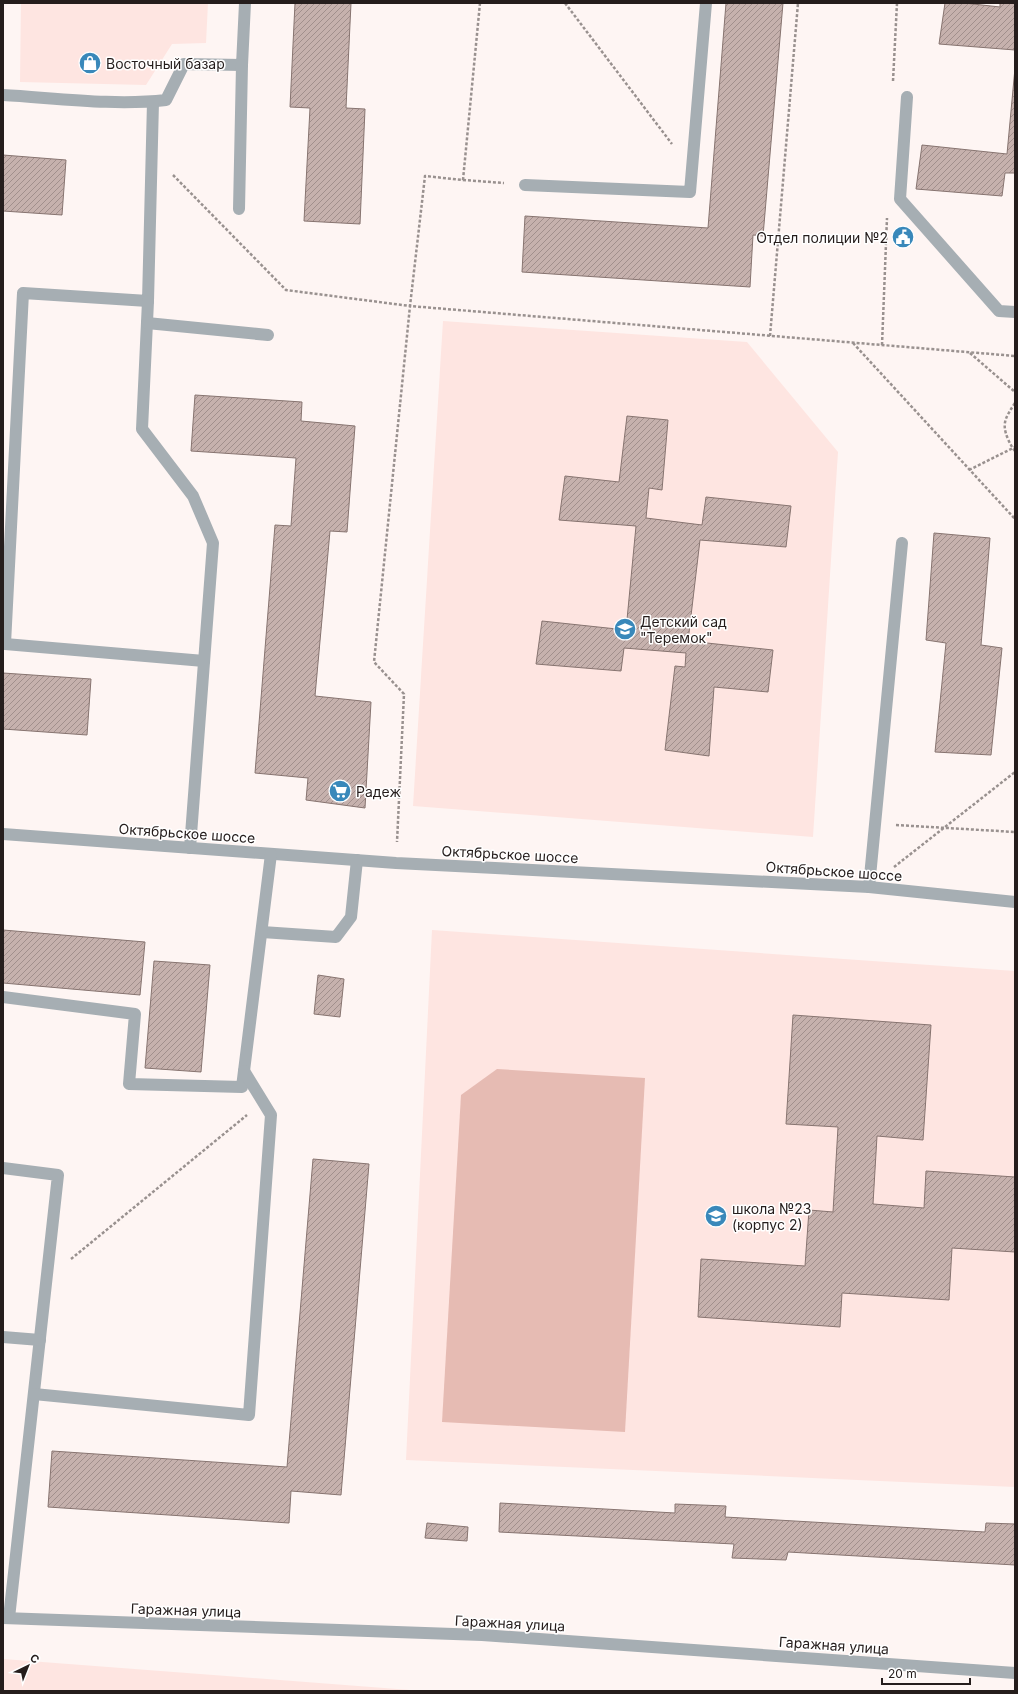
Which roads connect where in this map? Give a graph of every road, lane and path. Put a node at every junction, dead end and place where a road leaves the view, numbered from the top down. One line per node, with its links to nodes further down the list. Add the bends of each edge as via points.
1 (244, 3): 6 (street)
2 (480, 3): 12 (path)
3 (565, 3): 11 (path)
4 (706, 3): 11 (street)
5 (798, 3): 20 (path)
6 (242, 65): 9 (street, via 184,64 166,100); 14 (street)
7 (3, 95): 9 (street)
8 (907, 97): 17 (street, via 900,199 999,311)
9 (153, 102): 10 (street)
10 (152, 153): 15 (street); 16 (path, via 286,290)
11 (692, 171): 13 (street, via 690,192)
12 (463, 180): 13 (path); 16 (path, via 426,176)
13 (525, 185)
14 (239, 209)
15 (148, 301): 18 (street); 31 (street, via 23,293 5,644)
16 (410, 306): 20 (path); 40 (path, via 374,662 404,694)
17 (1015, 312)
18 (147, 323): 19 (street); 31 (street, via 142,429 193,496 213,543)
19 (268, 335)
20 (770, 336): 21 (path)
21 (852, 343): 22 (path); 28 (path)
22 (969, 352): 23 (path); 24 (path)
23 (1015, 356)
24 (1015, 392)
25 (1015, 402): 26 (path, via 1004,429)
26 (1014, 448): 27 (path); 28 (path)
27 (1015, 451)
28 (969, 470): 29 (path)
29 (1015, 519)
30 (902, 543): 33 (street)
31 (204, 661): 37 (street)
32 (1015, 772): 34 (path)
33 (876, 821): 34 (path, via 894,825); 41 (street)
34 (944, 828): 35 (path); 41 (path)
35 (1015, 832)
36 (3, 834): 37 (street, Октябрьское шоссе)
37 (190, 848): 38 (street, Октябрьское шоссе)
38 (271, 854): 39 (street, Октябрьское шоссе); 43 (street)
39 (357, 860): 40 (street, Октябрьское шоссе); 43 (street, via 351,917 336,937)
40 (396, 863): 41 (street, Октябрьское шоссе)
41 (869, 887): 42 (street, Октябрьское шоссе)
42 (1015, 902)
43 (262, 932): 45 (street)
44 (3, 997): 45 (street, via 135,1014 128,1084 242,1087)
45 (244, 1071): 46 (street)
46 (263, 1102): 48 (path); 51 (street, via 271,1115 249,1415)
47 (3, 1168): 48 (street, via 58,1175)
48 (46, 1279): 50 (street)
49 (3, 1337): 50 (street)
50 (40, 1340): 51 (street)
51 (34, 1394): 52 (street)
52 (6, 1618): 53 (street, Гаражная улица, via 482,1635)
53 (1015, 1673)

